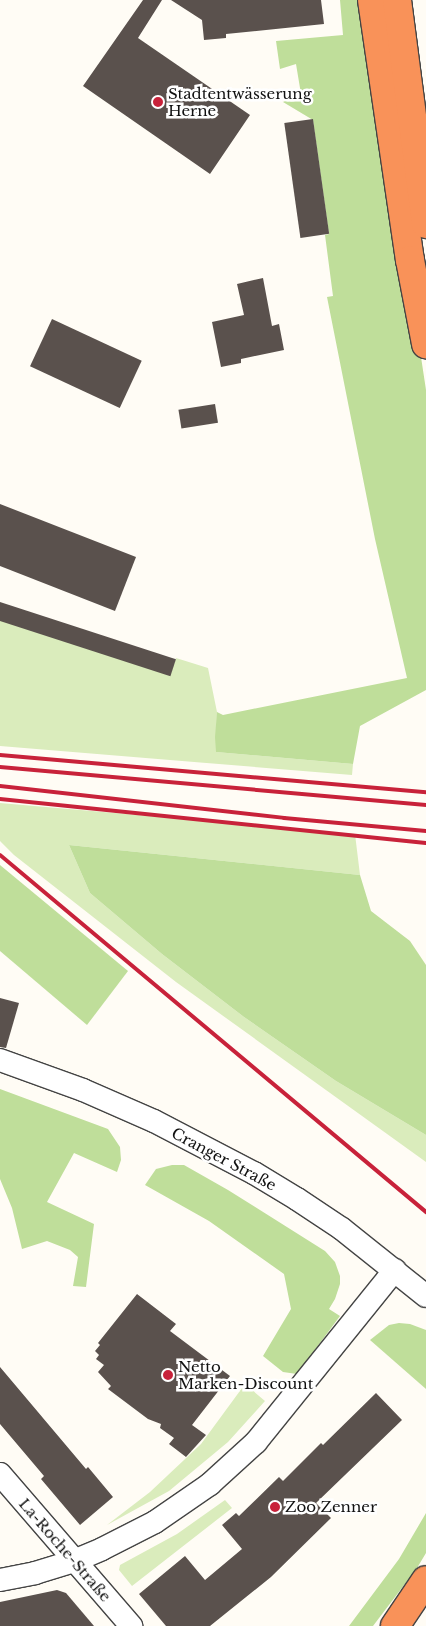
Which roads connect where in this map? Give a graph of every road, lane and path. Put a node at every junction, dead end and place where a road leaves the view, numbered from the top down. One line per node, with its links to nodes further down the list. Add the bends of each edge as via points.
1 (372, 0): 4 (highway, via 410,260)
2 (398, 0): 3 (highway)
3 (426, 224)
4 (426, 344)
5 (0, 1060): 6 (street, Cranger Straße, via 83,1090 188,1138 297,1198)
6 (395, 1270): 7 (street, Cranger Straße); 9 (street, via 256,1442 232,1466 155,1522)
7 (426, 1296)
8 (0, 1474): 9 (street, La-Roche-Straße)
9 (74, 1561): 10 (street); 12 (street, La-Roche-Straße)
10 (0, 1580)
11 (426, 1580): 13 (highway)
12 (131, 1626)
13 (395, 1626)

